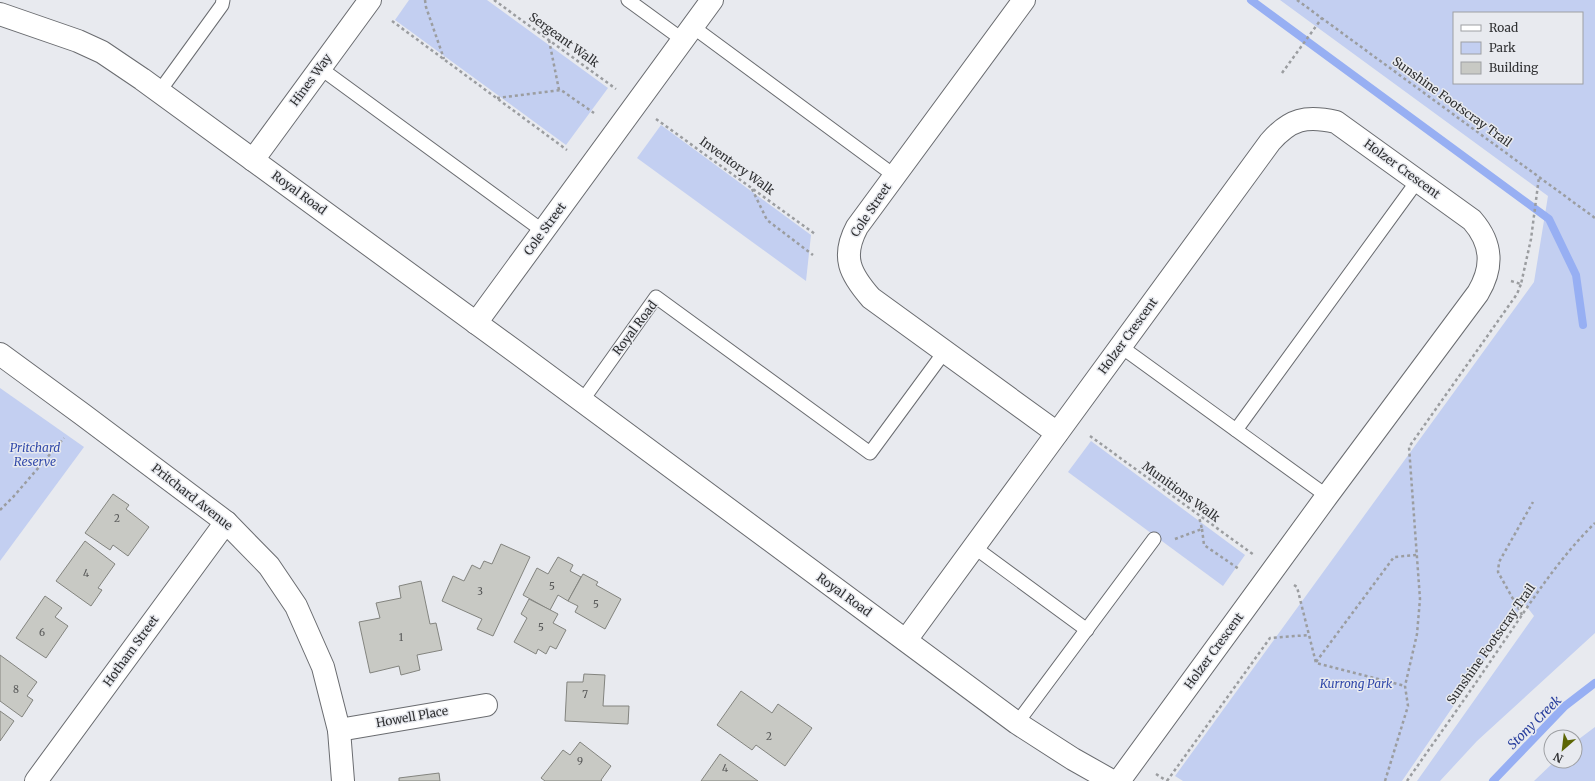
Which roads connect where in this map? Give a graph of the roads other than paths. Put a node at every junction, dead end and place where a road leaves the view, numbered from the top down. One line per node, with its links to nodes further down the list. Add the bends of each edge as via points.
1 (223, 0): 9 (lane, via 222,5)
2 (370, 0): 8 (street, Hines Way)
3 (628, 0): 7 (lane)
4 (712, 0): 7 (street, Cole Street)
5 (1024, 0): 11 (street, Cole Street)
6 (0, 14): 9 (street, Royal Road, via 102,52)
7 (688, 34): 11 (lane); 13 (street, Cole Street)
8 (320, 68): 10 (street, Hines Way); 13 (lane)
9 (159, 92): 10 (street, Royal Road)
10 (253, 160): 14 (street, Royal Road)
11 (895, 176): 16 (street, Cole Street, via 851,238 848,255 852,272 858,284 871,298)
12 (1418, 180): 15 (street, Holzer Crescent, via 1336,122 1321,118 1292,122 1270,142); 19 (lane); 21 (street, Holzer Crescent, via 1472,220 1480,229 1486,240 1488,252 1487,274 1478,293)
13 (543, 232): 14 (street, Cole Street)
14 (476, 323): 18 (street, Royal Road)
15 (1120, 346): 19 (lane); 20 (street, Holzer Crescent)
16 (945, 351): 18 (lane, Royal Road, via 870,453 656,298); 20 (street, Cole Street)
17 (0, 354): 22 (street, Pritchard Avenue)
18 (582, 401): 26 (street, Royal Road)
19 (1236, 430): 21 (lane)
20 (1057, 432): 24 (street, Holzer Crescent)
21 (1327, 496): 33 (street, Holzer Crescent)
22 (226, 522): 29 (street, Pritchard Avenue, via 269,566 296,606 323,667); 30 (street, Hotham Street)
23 (1154, 539): 25 (lane)
24 (974, 547): 25 (lane); 26 (street, Holzer Crescent)
25 (1086, 630): 28 (lane)
26 (906, 640): 28 (street, Royal Road)
27 (486, 705): 29 (street, Howell Place)
28 (1017, 723): 32 (street, Royal Road)
29 (339, 730): 31 (street, Pritchard Avenue)
30 (36, 781)
31 (343, 781)
32 (1112, 781)
33 (1120, 781)

